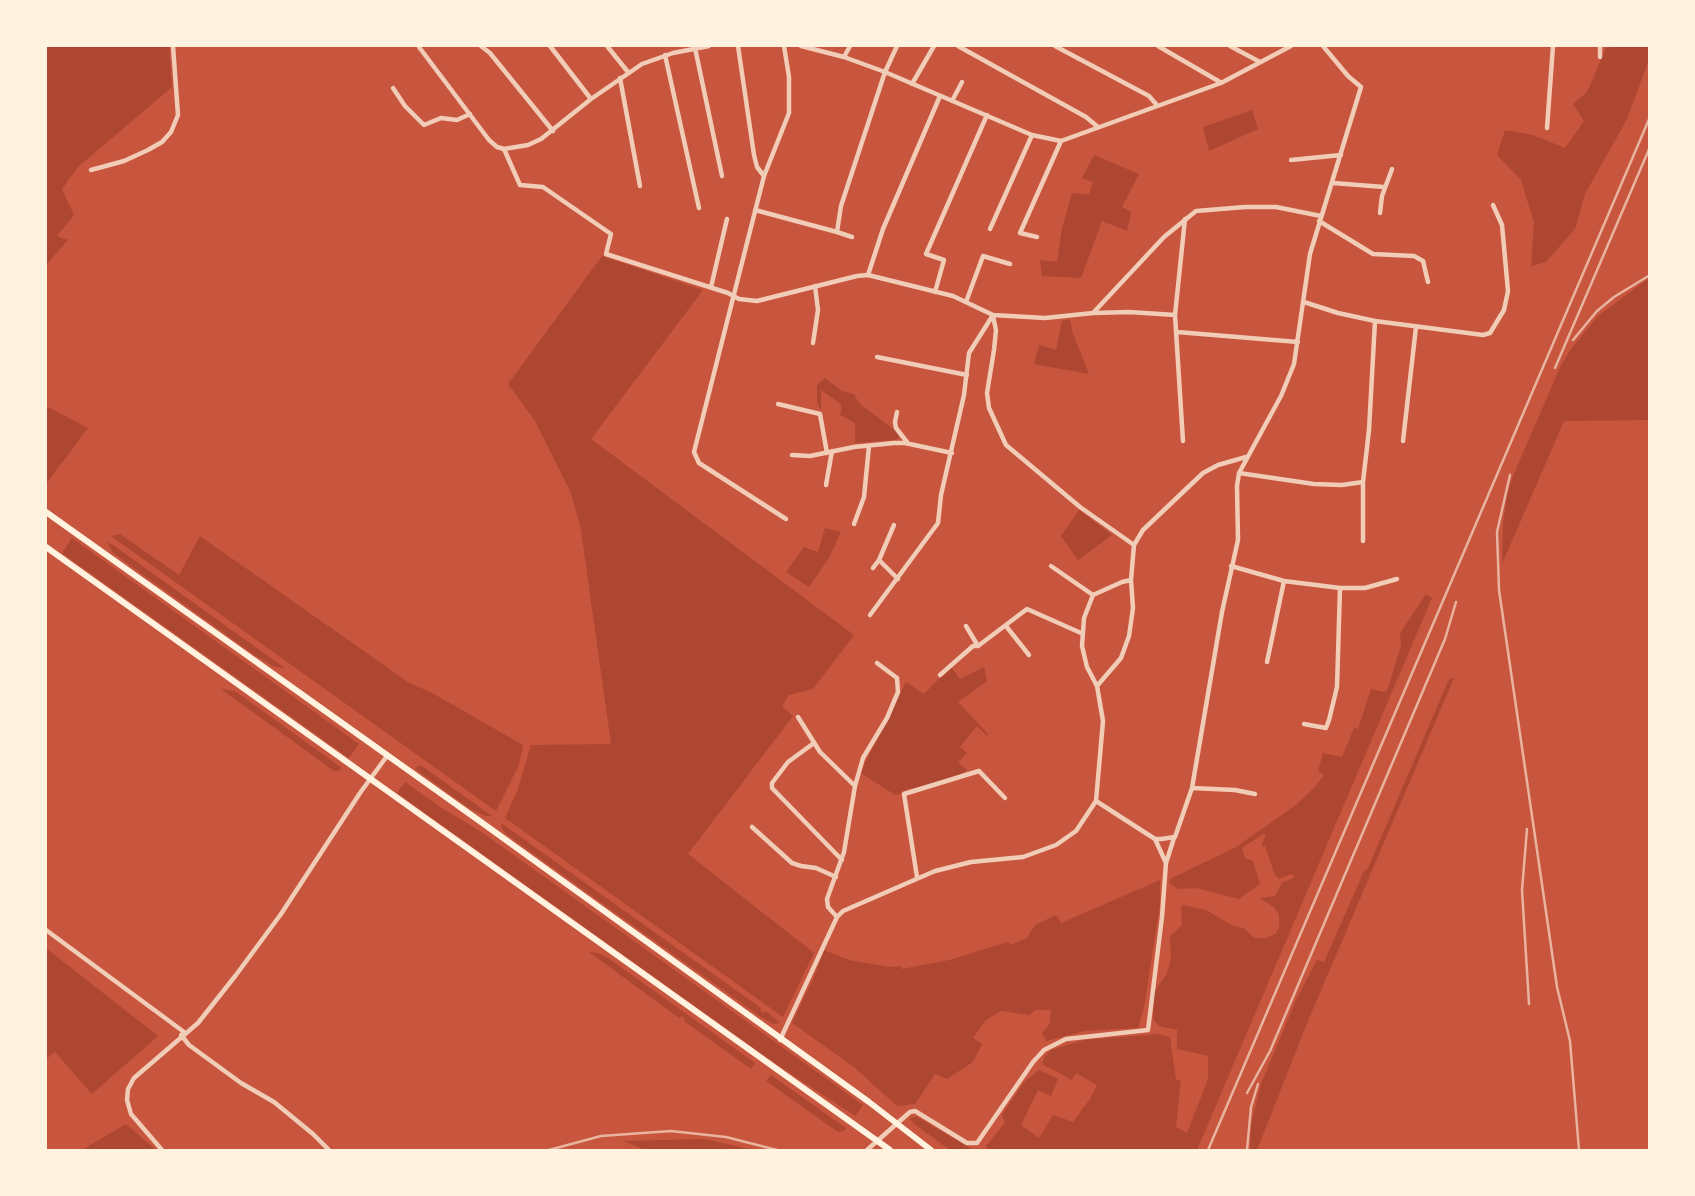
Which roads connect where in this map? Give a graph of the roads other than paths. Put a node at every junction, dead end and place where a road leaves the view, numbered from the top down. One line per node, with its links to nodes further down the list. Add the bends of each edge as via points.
1 (173, 46): 50 (street, via 178,115 172,132 148,150)
2 (481, 46): 43 (street)
3 (550, 46): 36 (street)
4 (607, 46): 28 (street)
5 (670, 46): 23 (street)
6 (709, 46): 22 (street)
7 (738, 46): 52 (street, via 754,155)
8 (784, 46): 52 (street, via 789,113)
9 (801, 46): 25 (street)
10 (850, 46): 25 (street)
11 (897, 46): 29 (street)
12 (934, 46): 33 (street)
13 (958, 46): 41 (street)
14 (1055, 46): 38 (street)
15 (1158, 46): 32 (street)
16 (1230, 46): 27 (street)
17 (1291, 46): 27 (street)
18 (1323, 46): 47 (street, via 1361,88)
19 (1553, 46): 42 (street)
20 (1600, 46): 26 (street)
21 (419, 47): 39 (street)
22 (695, 48): 23 (street); 51 (street)
23 (673, 53): 24 (street)
24 (665, 55): 28 (street); 57 (street)
25 (844, 57): 29 (street)
26 (1600, 57)
27 (1261, 63): 32 (street)
28 (628, 72): 30 (street)
29 (885, 72): 33 (street); 64 (street, via 841,206)
30 (620, 78): 36 (street); 54 (street)
31 (962, 82): 37 (street)
32 (1221, 83): 38 (street)
33 (912, 84): 35 (street)
34 (393, 88): 39 (street, via 424,125)
35 (940, 96): 37 (street); 68 (street)
36 (592, 99): 43 (street)
37 (952, 101): 40 (street)
38 (1156, 104): 41 (street)
39 (470, 114): 46 (street, via 489,140)
40 (987, 115): 44 (street); 72 (street, via 926,254 944,260)
41 (1099, 127): 45 (street)
42 (1547, 128)
43 (553, 131): 46 (street, via 528,145)
44 (1032, 135): 45 (street); 63 (street)
45 (1061, 141): 66 (street, via 1020,233)
46 (504, 149): 71 (street, via 520,185 543,187 611,234 606,254)
47 (1341, 155): 48 (street); 53 (street)
48 (1291, 160)
49 (1392, 169): 55 (street)
50 (91, 170)
51 (722, 176)
52 (764, 176): 58 (street)
53 (1333, 183): 55 (street); 61 (street)
54 (640, 186)
55 (1384, 187): 59 (street)
56 (1493, 205): 80 (street, via 1502,225 1508,281 1507,304 1493,330 1483,335)
57 (699, 208)
58 (755, 210): 64 (street); 73 (street)
59 (1380, 213)
60 (1186, 218): 61 (street, via 1205,209 1245,207 1276,207); 76 (street); 78 (street)
61 (1320, 218): 69 (street, via 1373,254 1414,256 1423,261); 75 (street)
62 (727, 219): 71 (street)
63 (990, 229)
64 (837, 232): 65 (street)
65 (852, 237)
66 (1037, 237)
67 (1010, 264): 74 (street, via 982,256)
68 (868, 275): 70 (street); 72 (street)
69 (1428, 282)
70 (815, 286): 73 (street, via 764,301); 83 (street, via 818,310)
71 (711, 287): 73 (street)
72 (934, 292): 74 (street)
73 (732, 296): 100 (street, via 695,458)
74 (966, 302): 77 (street)
75 (1304, 302): 79 (street); 82 (street)
76 (1093, 313): 77 (street, via 1045,318); 78 (street)
77 (993, 315): 85 (street, via 969,353); 104 (street, via 995,340 987,393 1006,444 1080,507)
78 (1175, 315): 81 (street)
79 (1375, 321): 80 (street); 97 (street)
80 (1416, 327): 89 (street)
81 (1177, 332): 82 (street); 88 (street)
82 (1298, 342): 95 (street, via 1281,396)
83 (813, 343)
84 (877, 357): 85 (street)
85 (967, 376): 93 (street)
86 (778, 404): 92 (street, via 820,414)
87 (897, 412): 90 (street, via 897,428)
88 (1183, 441)
89 (1403, 441)
90 (908, 443): 91 (street); 93 (street)
91 (869, 446): 92 (street); 101 (street, via 864,497)
92 (829, 452): 94 (street); 98 (street)
93 (952, 453): 110 (street, via 938,523)
94 (792, 455)
95 (1247, 457): 96 (street); 104 (street, via 1203,473 1143,530)
96 (1239, 473): 97 (street, via 1314,484); 108 (street, via 1238,540)
97 (1363, 482): 103 (street)
98 (826, 485)
99 (46, 512): 129 (main road)
100 (786, 519)
101 (854, 524)
102 (894, 525): 106 (street)
103 (1363, 541)
104 (1134, 545): 112 (street)
105 (46, 547): 130 (main road)
106 (878, 560): 109 (street); 110 (street)
107 (1051, 566): 115 (street)
108 (1231, 566): 113 (street); 132 (street)
109 (873, 568)
110 (898, 579): 116 (street)
111 (1397, 579): 114 (street, via 1365,588)
112 (1131, 580): 115 (street); 125 (street, via 1133,608 1126,649)
113 (1284, 581): 114 (street); 122 (street)
114 (1340, 588): 127 (street, via 1337,687 1329,720 1326,728)
115 (1093, 595): 119 (street)
116 (870, 615)
117 (966, 626): 120 (street)
118 (1006, 626): 119 (street, via 1027,609); 120 (street); 121 (street)
119 (1081, 633): 125 (street, via 1087,667)
120 (978, 646): 124 (street)
121 (1029, 655)
122 (1267, 662)
123 (877, 663): 131 (street, via 897,678 898,692 863,758)
124 (940, 675)
125 (1097, 686): 135 (street, via 1103,730)
126 (798, 717): 128 (street)
127 (1304, 724)
128 (814, 743): 131 (street); 139 (street, via 788,762 772,788)
129 (387, 756): 130 (street); 146 (main road)
130 (371, 780): 145 (street, via 281,914 198,1023); 148 (main road)
131 (855, 786): 139 (street)
132 (1192, 788): 133 (street); 137 (street)
133 (1255, 794)
134 (1005, 798): 142 (street, via 979,771 904,794)
135 (1096, 801): 138 (street); 142 (street, via 1076,831 1056,845 1023,857 952,865)
136 (752, 827): 141 (street, via 792,863)
137 (1175, 837): 138 (street); 140 (street)
138 (1156, 839): 140 (street)
139 (842, 860): 141 (street)
140 (1166, 863): 147 (street, via 1148,1030 1066,1039 1044,1050 978,1143 967,1143 915,1111)
141 (836, 877): 143 (street, via 827,899)
142 (917, 877): 143 (street)
143 (837, 917): 146 (street)
144 (46, 930): 145 (street)
145 (183, 1034): 149 (street, via 143,1069 128,1089 131,1114); 150 (street, via 189,1045 274,1102)
146 (780, 1040): 147 (main road)
147 (896, 1124): 148 (street); 153 (main road)
148 (877, 1141): 151 (street); 152 (main road)
149 (162, 1150)
150 (329, 1150)
151 (867, 1150)
152 (890, 1150)
153 (931, 1150)

